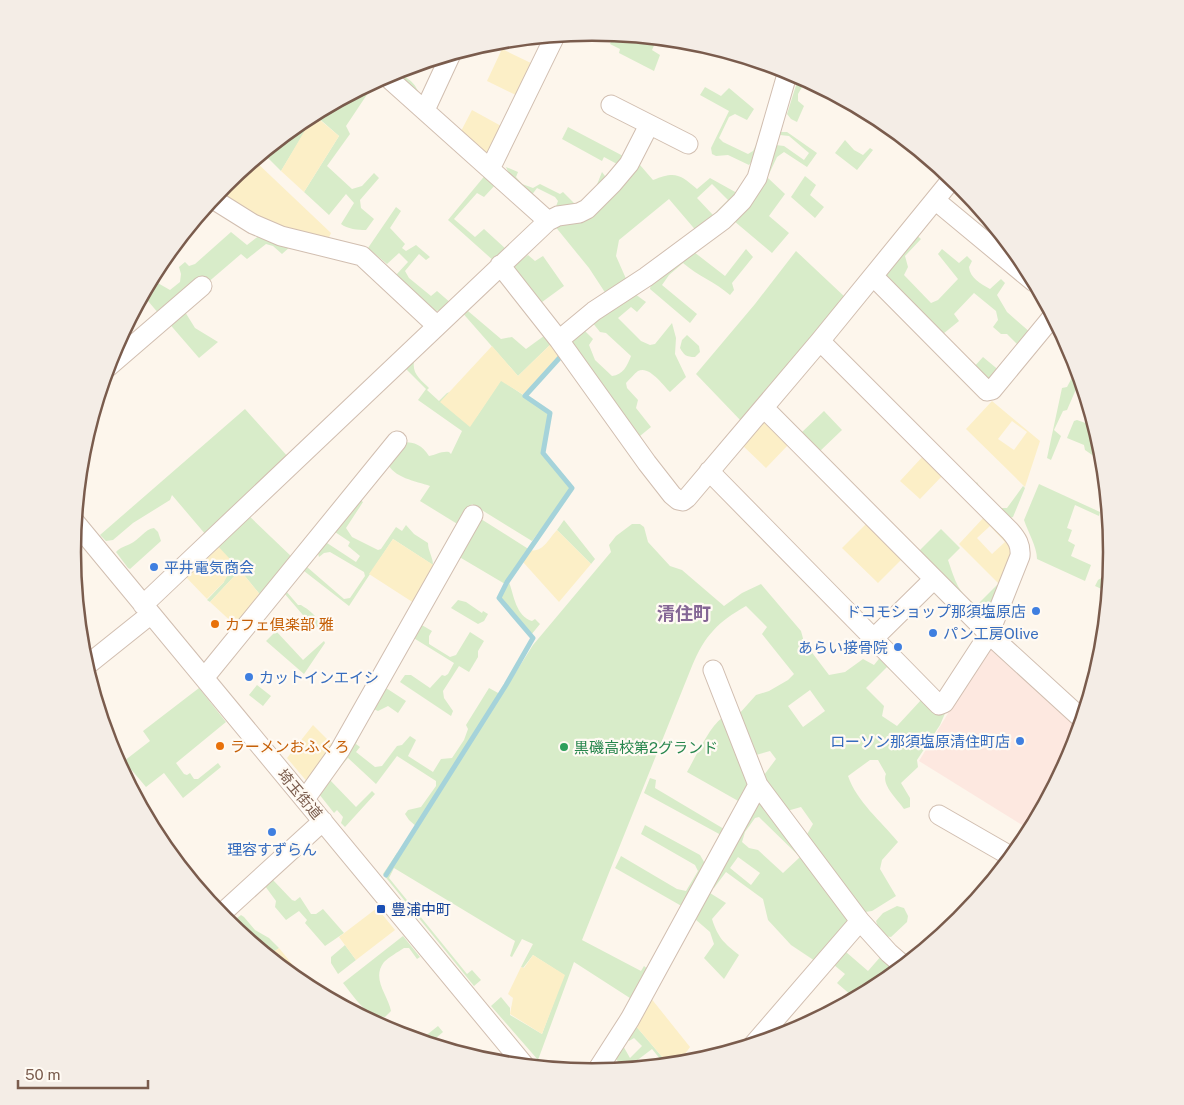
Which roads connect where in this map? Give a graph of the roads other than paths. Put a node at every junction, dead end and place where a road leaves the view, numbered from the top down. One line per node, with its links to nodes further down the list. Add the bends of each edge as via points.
1 (552, 43): 9 (street)
2 (448, 62): 6 (street)
3 (786, 79): 20 (street, via 757,178 742,201 723,220 594,311)
4 (392, 82): 6 (street)
5 (611, 105): 7 (street)
6 (425, 110): 9 (street)
7 (649, 124): 8 (street); 13 (street, via 629,164 587,209)
8 (688, 144)
9 (490, 169): 13 (street)
10 (947, 185): 11 (street)
11 (934, 200): 15 (street); 16 (street)
12 (220, 202): 19 (street, via 253,224 281,236 362,256)
13 (548, 221): 14 (street)
14 (500, 266): 19 (street); 20 (street)
15 (1017, 268)
16 (873, 276): 18 (street, via 987,390 992,390); 21 (street)
17 (202, 286): 22 (street)
18 (1048, 321)
19 (436, 325): 29 (street)
20 (559, 340): 25 (street, via 672,495 678,500 687,498)
21 (820, 341): 23 (street); 30 (street, via 1018,540 1020,556)
22 (120, 356)
23 (764, 408): 25 (street); 28 (street)
24 (397, 441): 34 (street)
25 (709, 471): 31 (street)
26 (473, 515): 37 (street, via 340,750)
27 (82, 530): 29 (street, 埼玉街道)
28 (934, 579): 30 (street); 31 (street)
29 (147, 609): 32 (street); 34 (street, 埼玉街道)
30 (989, 634): 31 (street, via 944,703 939,705); 35 (street)
31 (874, 638)
32 (93, 660)
33 (713, 670): 36 (street)
34 (204, 678): 37 (street, 埼玉街道)
35 (1077, 714)
36 (758, 785): 42 (street); 46 (street, via 635,1010)
37 (305, 799): 39 (street, 埼玉街道)
38 (939, 816): 40 (street)
39 (323, 821): 41 (street); 45 (street, 埼玉街道)
40 (1005, 853)
41 (226, 910)
42 (860, 921): 43 (street); 44 (street)
43 (899, 961)
44 (761, 1035)
45 (518, 1058)
46 (601, 1064)

